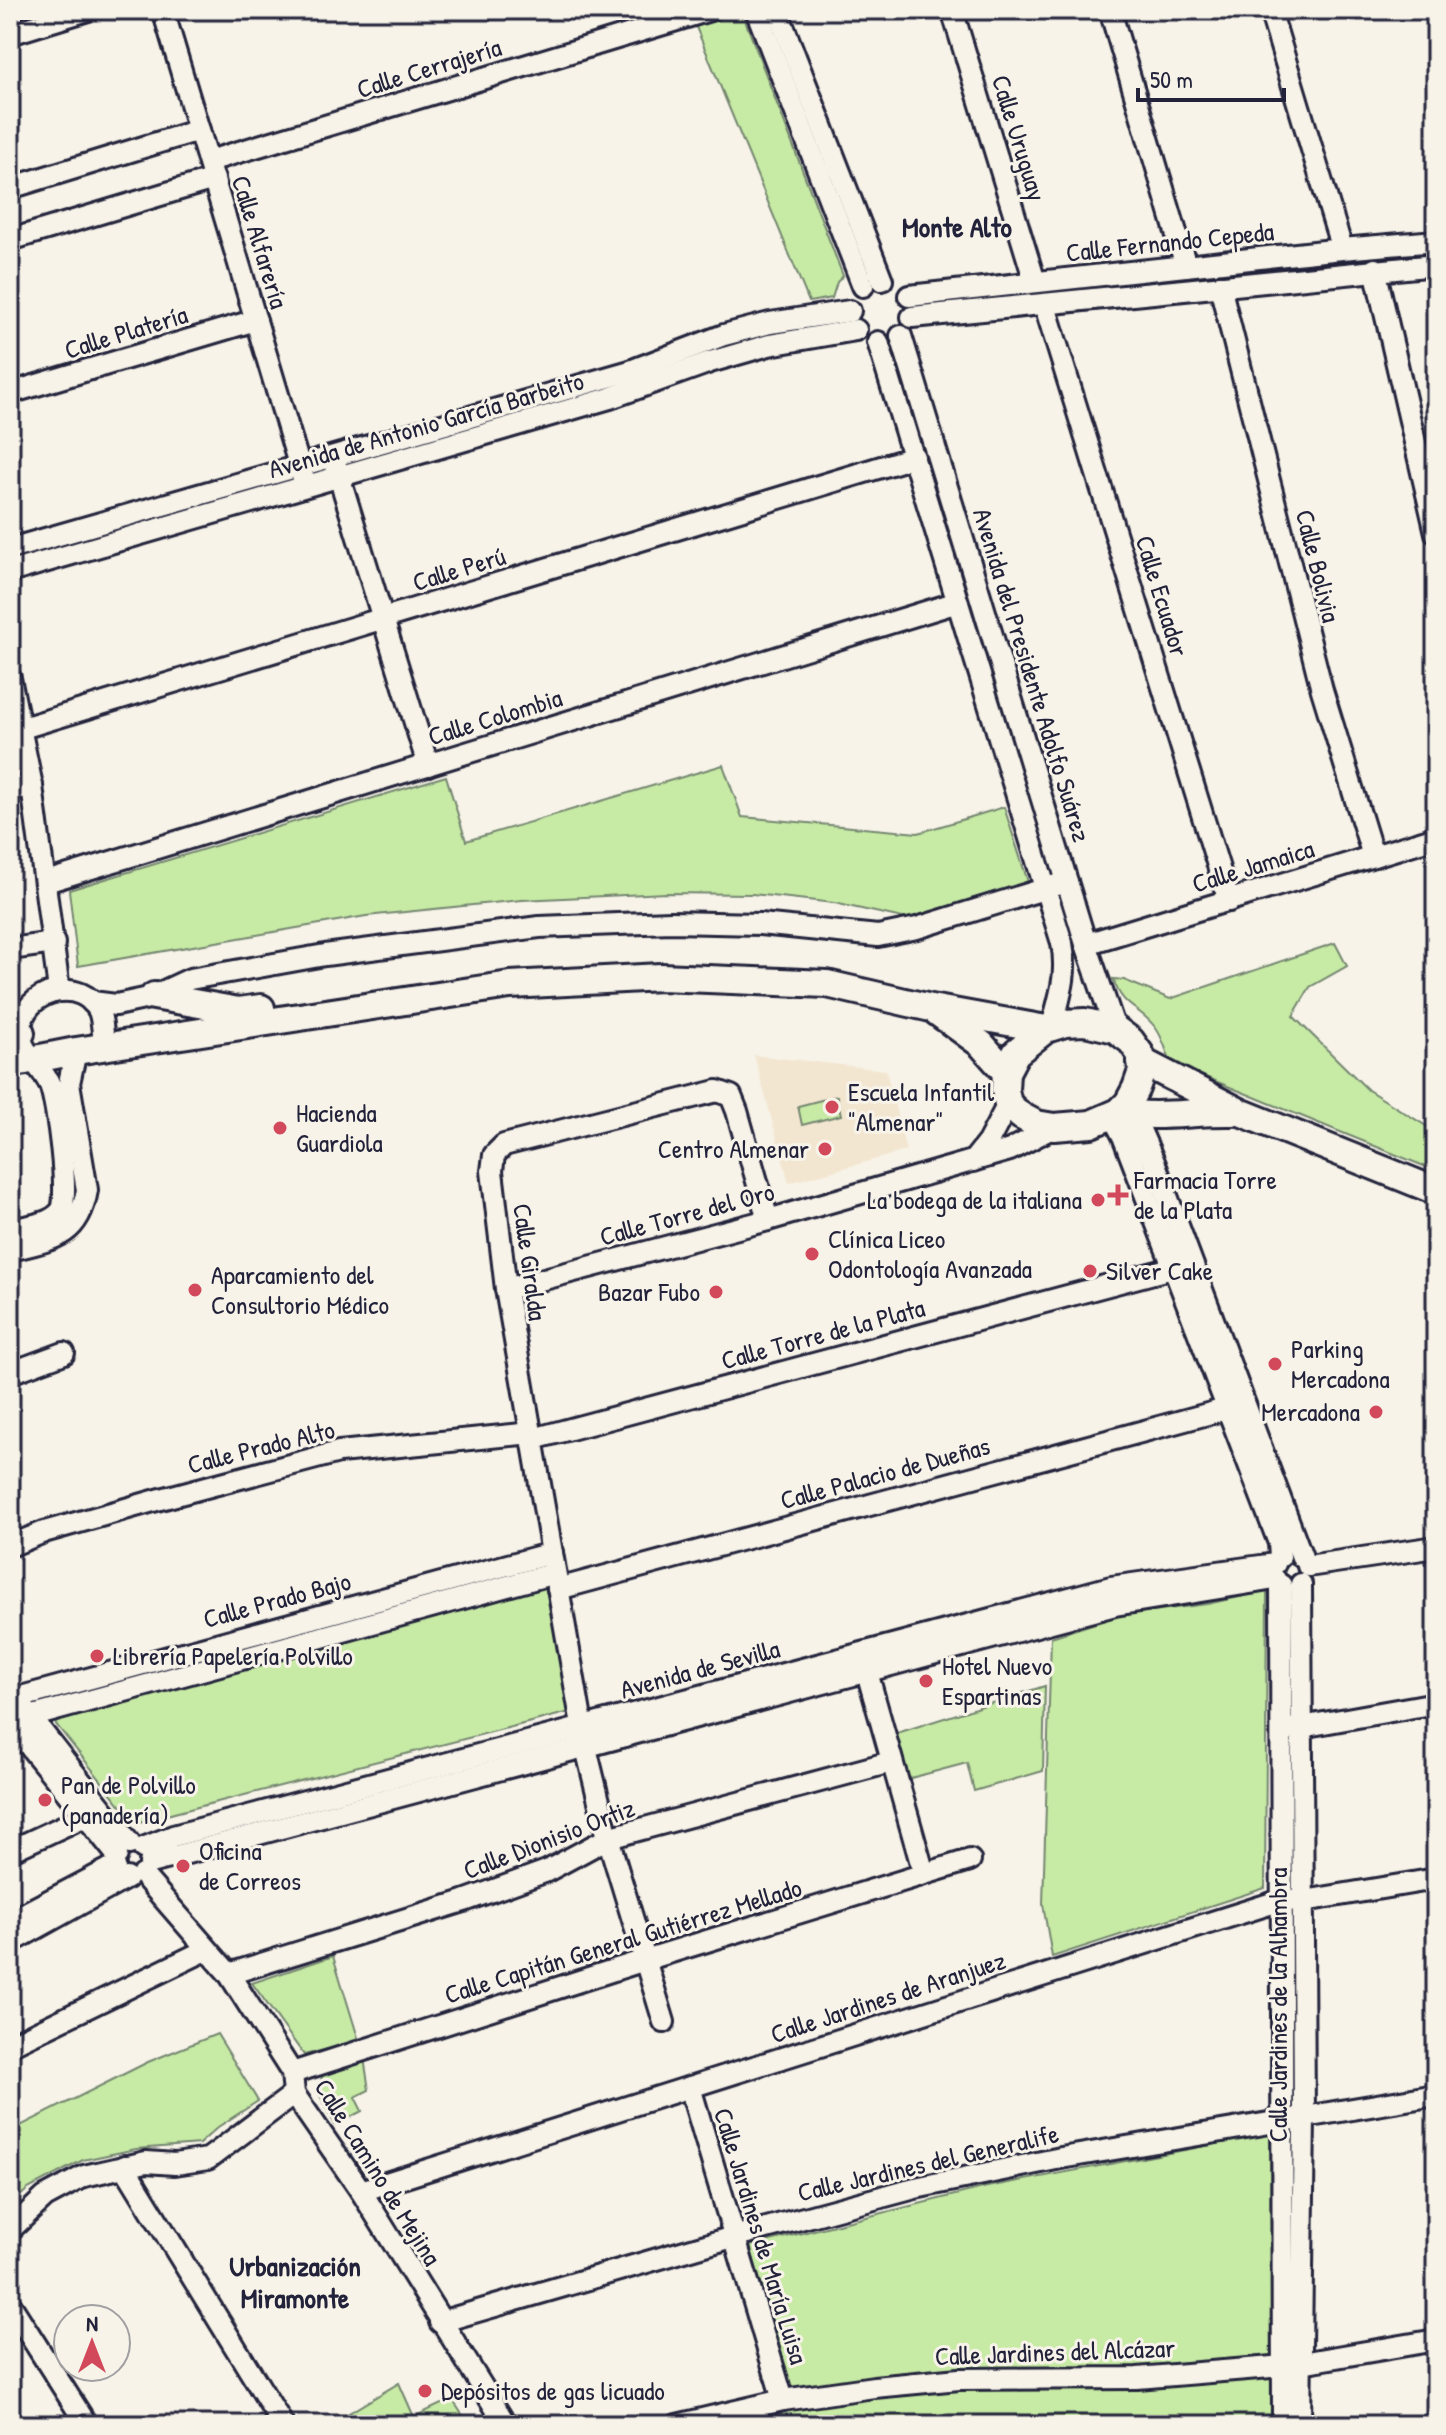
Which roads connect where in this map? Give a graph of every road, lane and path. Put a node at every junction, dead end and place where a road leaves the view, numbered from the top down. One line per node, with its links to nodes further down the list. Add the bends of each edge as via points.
1 (88, 10): 9 (street)
2 (163, 10): 10 (street, Calle Alfarería)
3 (710, 10): 11 (street, Calle Cerrajería)
4 (756, 10): 20 (street)
5 (777, 10): 20 (street)
6 (952, 10): 19 (street, Calle Uruguay)
7 (1110, 10): 17 (street)
8 (1270, 10): 15 (street)
9 (10, 34)
10 (199, 130): 11 (street, Calle Alfarería); 12 (street)
11 (211, 170): 13 (street, Calle Cerrajería); 25 (street, Calle Alfarería)
12 (10, 188)
13 (10, 240)
14 (1436, 241): 15 (street, Calle Fernando Cepeda)
15 (1342, 249): 17 (street, Calle Fernando Cepeda)
16 (1436, 265): 18 (street, Calle Fernando Cepeda)
17 (1186, 266): 19 (street, Calle Fernando Cepeda)
18 (1375, 269): 21 (street, Calle Fernando Cepeda); 35 (street)
19 (1035, 282): 22 (street, Calle Fernando Cepeda)
20 (873, 283): 22 (street, via 893,282); 26 (street, via 852,302)
21 (1220, 286): 23 (street, Calle Fernando Cepeda); 46 (street, Calle Bolivia, via 1322,690)
22 (909, 296): 24 (street)
23 (1045, 306): 24 (street, Calle Fernando Cepeda); 50 (street, Calle Ecuador)
24 (912, 317): 27 (street)
25 (256, 320): 29 (street, Calle Platería); 32 (street, Calle Alfarería)
26 (853, 321): 28 (street); 30 (street, Avenida de Antonio García Barbeito, via 770,323 630,371); 33 (street, Avenida de Antonio García Barbeito)
27 (901, 336): 28 (street); 48 (street, Avenida del Presidente Adolfo Suárez)
28 (878, 342): 31 (street, Avenida del Presidente Adolfo Suárez)
29 (10, 393)
30 (333, 455): 32 (street, Avenida de Antonio García Barbeito); 33 (street)
31 (914, 457): 38 (street, Avenida del Presidente Adolfo Suárez); 39 (street, Calle Perú)
32 (299, 464): 34 (street, Calle Alfarería); 36 (street, Avenida de Antonio García Barbeito)
33 (340, 479): 34 (street, Avenida de Antonio García Barbeito); 39 (street)
34 (306, 488): 37 (street, Avenida de Antonio García Barbeito)
35 (1436, 533)
36 (10, 549)
37 (10, 572)
38 (958, 602): 42 (street, Calle Colombia); 49 (street, Avenida del Presidente Adolfo Suárez)
39 (382, 619): 41 (street, Calle Perú); 42 (street)
40 (10, 678): 41 (street)
41 (19, 729): 43 (street)
42 (428, 765): 47 (street, Calle Colombia)
43 (32, 786): 44 (street); 47 (street)
44 (10, 789)
45 (1436, 837): 46 (street, Calle Jamaica)
46 (1373, 856): 50 (street, Calle Jamaica)
47 (46, 882): 51 (street)
48 (1067, 882): 49 (street); 52 (street, Avenida del Presidente Adolfo Suárez)
49 (1045, 890): 56 (street, via 878,936 760,924 539,927 190,979); 59 (street, Avenida del Presidente Adolfo Suárez, via 1066,965)
50 (1229, 901): 52 (street, Calle Jamaica)
51 (54, 943): 53 (street); 55 (street)
52 (1086, 944): 60 (street, Avenida del Presidente Adolfo Suárez)
53 (10, 949)
54 (510, 985): 56 (main road, via 472,977 239,1011); 58 (main road, via 661,977 827,984); 61 (main road)
55 (59, 990): 57 (street); 62 (street, via 46,993 26,1011)
56 (154, 996): 57 (street, via 116,1005)
57 (92, 1002): 61 (street, via 100,1012)
58 (931, 1008): 59 (main road); 65 (main road, via 981,1044)
59 (1049, 1028): 60 (main road, via 1085,1022); 65 (main road, via 1016,1053)
60 (1115, 1029): 64 (main road, via 1131,1041)
61 (104, 1047): 63 (main road)
62 (18, 1051): 63 (main road); 74 (street, via 50,1086)
63 (76, 1051): 74 (street, via 69,1083 87,1190 85,1207)
64 (1141, 1061): 67 (main road, via 1142,1071); 68 (main road)
65 (1006, 1072): 66 (main road)
66 (1008, 1104): 70 (main road, via 1036,1124); 71 (street)
67 (1123, 1111): 69 (main road, via 1147,1117); 70 (main road, via 1091,1124); 72 (street, Calle Jardines de la Alhambra); 78 (street, Calle Jardines de la Alhambra, via 1123,1136)
68 (1240, 1112): 69 (main road); 73 (main road)
69 (1174, 1115): 72 (street, via 1158,1137)
70 (1054, 1127): 71 (street, Calle Torre del Oro, via 1010,1150)
71 (973, 1161): 75 (street, Calle Torre del Oro)
72 (1155, 1164): 86 (street, Calle Jardines de la Alhambra)
73 (1436, 1191)
74 (67, 1217): 76 (street); 77 (street, via 58,1238)
75 (768, 1220): 79 (street, Calle Torre del Oro); 79 (street, Calle Giralda, via 737,1111 731,1096 717,1091 504,1145 494,1155 492,1171)
76 (10, 1230)
77 (10, 1250)
78 (1172, 1268): 82 (street, Calle Jardines de la Alhambra); 83 (street, Calle Torre de la Plata)
79 (506, 1289): 83 (street, Calle Giralda)
80 (64, 1353): 81 (street)
81 (10, 1373)
82 (1226, 1409): 86 (street, Calle Jardines de la Alhambra); 87 (street, Calle Palacio de Dueñas)
83 (533, 1436): 84 (street, Calle Prado Alto, via 339,1452 44,1532); 87 (street, Calle Giralda)
84 (10, 1546)
85 (1436, 1547): 86 (street)
86 (1289, 1570): 88 (street, Avenida de Sevilla, via 1115,1605); 92 (street, Calle Jardines de la Alhambra); 93 (street, Calle Jardines de la Alhambra); 94 (street, Avenida de Sevilla, via 1111,1587)
87 (555, 1572): 89 (street, Calle Prado Bajo); 91 (street, Calle Prado Bajo); 94 (street, Calle Giralda)
88 (867, 1672): 94 (street, Avenida de Sevilla); 95 (street)
89 (12, 1696): 91 (street, Calle Camino de Mejina)
90 (1436, 1703): 92 (street)
91 (20, 1720): 96 (street, Calle Camino de Mejina)
92 (1303, 1727): 93 (street); 104 (street, Calle Jardines de la Alhambra)
93 (1282, 1730): 103 (street, Calle Jardines de la Alhambra)
94 (584, 1738): 97 (street, Calle Giralda); 100 (street, Avenida de Sevilla)
95 (891, 1762): 97 (street, Calle Dionisio Ortiz); 101 (street)
96 (93, 1813): 98 (street); 100 (street, Calle Camino de Mejina)
97 (608, 1838): 108 (street, Calle Giralda); 109 (street, Calle Dionisio Ortiz, via 547,1871 464,1901)
98 (10, 1851)
99 (970, 1860): 101 (street, Calle Capitán General Gutiérrez Mellado)
100 (132, 1861): 105 (street); 106 (street); 107 (street, Calle Camino de Mejina)
101 (924, 1874): 108 (street, Calle Capitán General Gutiérrez Mellado)
102 (1436, 1879): 104 (street, Calle Jardines de Aranjuez)
103 (1282, 1900): 104 (street, Calle Jardines de Aranjuez); 113 (street, Calle Jardines de Aranjuez); 117 (street, Calle Jardines de la Alhambra)
104 (1304, 1901): 116 (street, Calle Jardines de la Alhambra)
105 (10, 1921)
106 (10, 1943)
107 (206, 1950): 109 (street, Calle Camino de Mejina); 111 (street)
108 (645, 1960): 110 (street, Calle Giralda); 112 (street, Calle Capitán General Gutiérrez Mellado)
109 (229, 1974): 112 (street, Calle Camino de Mejina)
110 (664, 2022)
111 (10, 2045)
112 (292, 2073): 114 (street, Calle Camino de Mejina)
113 (690, 2087): 119 (street, Calle Jardines de Aranjuez); 121 (street, Calle Jardines de María Luisa)
114 (294, 2094): 118 (street, via 208,2159); 119 (street, Calle Camino de Mejina)
115 (1436, 2095): 116 (street, Calle Jardines del Generalife)
116 (1304, 2117): 117 (street, Calle Jardines del Generalife); 125 (street, Calle Jardines de la Alhambra)
117 (1283, 2121): 121 (street, Calle Jardines del Generalife, via 915,2188); 125 (street, Calle Jardines de la Alhambra)
118 (124, 2166): 120 (street, via 59,2189); 128 (street)
119 (361, 2191): 123 (street, Calle Camino de Mejina)
120 (10, 2230)
121 (733, 2237): 123 (street, Calle Jardines del Generalife); 126 (street, Calle Jardines de María Luisa)
122 (10, 2304): 127 (street)
123 (440, 2322): 129 (street, Calle Camino de Mejina)
124 (1436, 2340): 125 (street, Calle Jardines del Alcázar)
125 (1292, 2365): 126 (street, Calle Jardines del Alcázar, via 1137,2378 959,2379); 131 (street, Calle Jardines de la Alhambra); 132 (street, Calle Jardines de la Alhambra)
126 (783, 2400): 130 (street, Calle Jardines del Alcázar)
127 (87, 2425)
128 (283, 2425)
129 (506, 2425)
130 (677, 2425)
131 (1283, 2425)
132 (1300, 2425)

